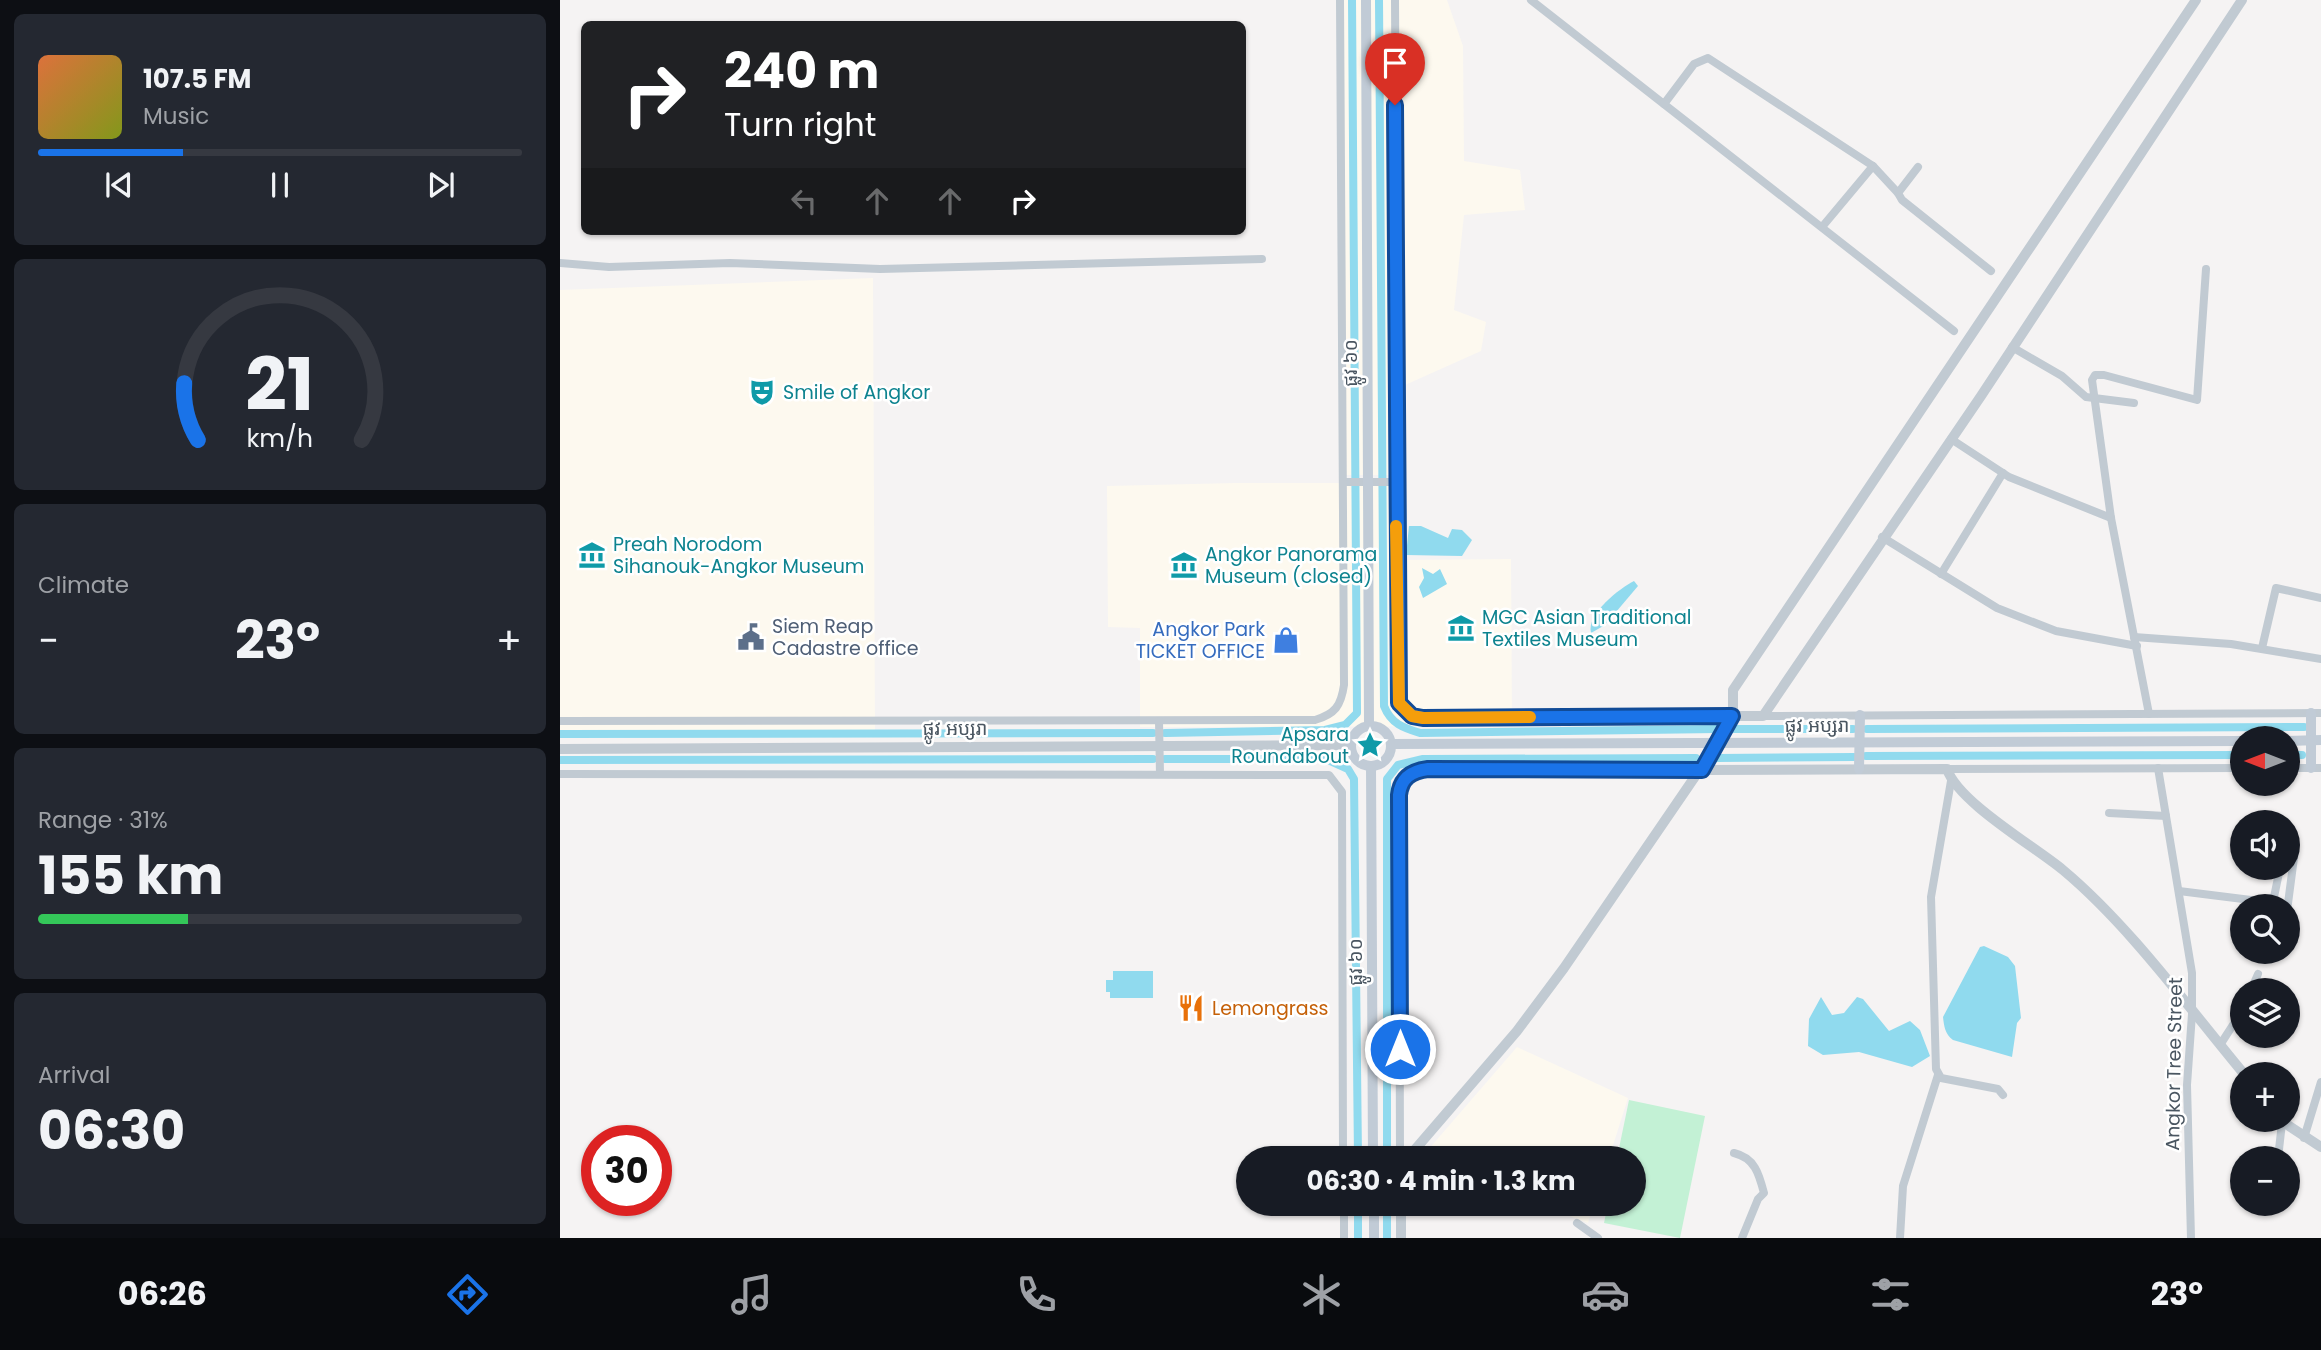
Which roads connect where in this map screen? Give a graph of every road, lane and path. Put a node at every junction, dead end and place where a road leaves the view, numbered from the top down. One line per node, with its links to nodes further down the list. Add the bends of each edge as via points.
1 (1340, 0): 22 (street)
2 (1366, 0): 23 (main road, ផ្លូវ ៦០)
3 (1395, 0): 24 (street)
4 (1531, 0): 7 (street)
5 (2196, 0): 35 (street, via 1733,690)
6 (2242, 0): 17 (street)
7 (1664, 104): 8 (street, via 1694,64 1708,58); 11 (street)
8 (1873, 166): 10 (street); 11 (street)
9 (1918, 167): 10 (street)
10 (1898, 193): 15 (street, via 1908,206)
11 (1822, 227): 16 (street)
12 (1262, 259): 13 (street, via 880,269)
13 (560, 263)
14 (2206, 269): 18 (street, via 2197,400 2099,374 2092,380)
15 (1991, 271)
16 (1954, 331)
17 (2012, 346): 18 (street, via 2062,376 2080,394); 20 (street)
18 (2094, 398): 19 (street); 25 (street)
19 (2134, 403)
20 (1951, 439): 21 (street); 26 (street)
21 (2003, 473): 25 (street); 27 (street)
22 (1345, 482): 23 (street); 37 (street, via 1344,685 1338,708 1315,719)
23 (1368, 482): 24 (street); 39 (main road, ផ្លូវ ៦០)
24 (1394, 482): 35 (street, via 1397,694 1412,716)
25 (2111, 518): 29 (street)
26 (1882, 537): 27 (street); 36 (street)
27 (1941, 574): 29 (street, via 1976,598 2040,625)
28 (2321, 598): 30 (street, via 2277,588)
29 (2135, 641): 30 (street); 33 (street)
30 (2262, 648): 31 (street)
31 (2321, 659)
32 (2316, 713): 33 (street); 40 (main road)
33 (2149, 714): 34 (street)
34 (1860, 715): 36 (street); 42 (main road)
35 (1732, 716): 36 (street); 43 (street)
36 (1763, 716)
37 (1159, 720): 38 (street); 44 (street)
38 (560, 721)
39 (1369, 725): 45 (main road, via 1382,729); 46 (main road, via 1357,731)
40 (2316, 740): 51 (main road)
41 (2230, 741): 42 (main road, ផ្លូវ អប្សរា)
42 (1860, 742): 43 (main road, ផ្លូវ អប្សរា); 52 (main road)
43 (1718, 743): 45 (main road, ផ្លូវ អប្សរា); 54 (street)
44 (1159, 744): 46 (street, ផ្លូវ អប្សរា); 47 (street, ផ្លូវ អប្សរា); 56 (street)
45 (1391, 744): 48 (main road, via 1385,760)
46 (1350, 745): 48 (main road, via 1357,761)
47 (560, 749)
48 (1371, 766): 74 (main road, ផ្លូវ ៦០)
49 (2158, 768): 50 (street); 53 (street); 59 (street, Angkor Tree Street)
50 (2230, 768)
51 (2316, 768)
52 (1860, 769): 53 (street); 54 (street)
53 (1947, 769): 57 (street)
54 (1702, 770): 75 (street, via 1428,769 1406,776 1399,795); 76 (street, via 1517,1031)
55 (560, 774): 56 (street)
56 (1160, 774): 73 (street, via 1318,774 1329,775 1340,785)
57 (1951, 781): 64 (street, via 2099,903); 68 (street, via 1931,897)
58 (2109, 813): 59 (street)
59 (2166, 816): 61 (street, Angkor Tree Street)
60 (2278, 880): 61 (street, via 2274,897 2259,901)
61 (2179, 891): 64 (street, Angkor Tree Street, via 2192,972)
62 (2258, 974): 63 (street)
63 (2256, 978)
64 (2192, 1014): 66 (street); 89 (street, Angkor Tree Street, via 2187,1085)
65 (2230, 1030): 66 (street)
66 (2220, 1045): 67 (street)
67 (2234, 1062)
68 (1938, 1075): 70 (street, via 1998,1089); 88 (street, via 1903,1186)
69 (2321, 1082): 72 (street)
70 (2003, 1095)
71 (2295, 1132): 72 (street)
72 (2304, 1138): 77 (street)
73 (1343, 1146)
74 (1373, 1146)
75 (1401, 1146)
76 (1418, 1146)
77 (2321, 1147)
78 (1734, 1153): 87 (street, via 1754,1165 1763,1193)
79 (1344, 1216): 83 (street)
80 (1374, 1216): 84 (main road)
81 (1401, 1216): 85 (street)
82 (1577, 1223): 86 (street)
83 (1344, 1238)
84 (1374, 1238)
85 (1401, 1238)
86 (1598, 1238)
87 (1742, 1238)
88 (1900, 1238)
89 (2191, 1238)

